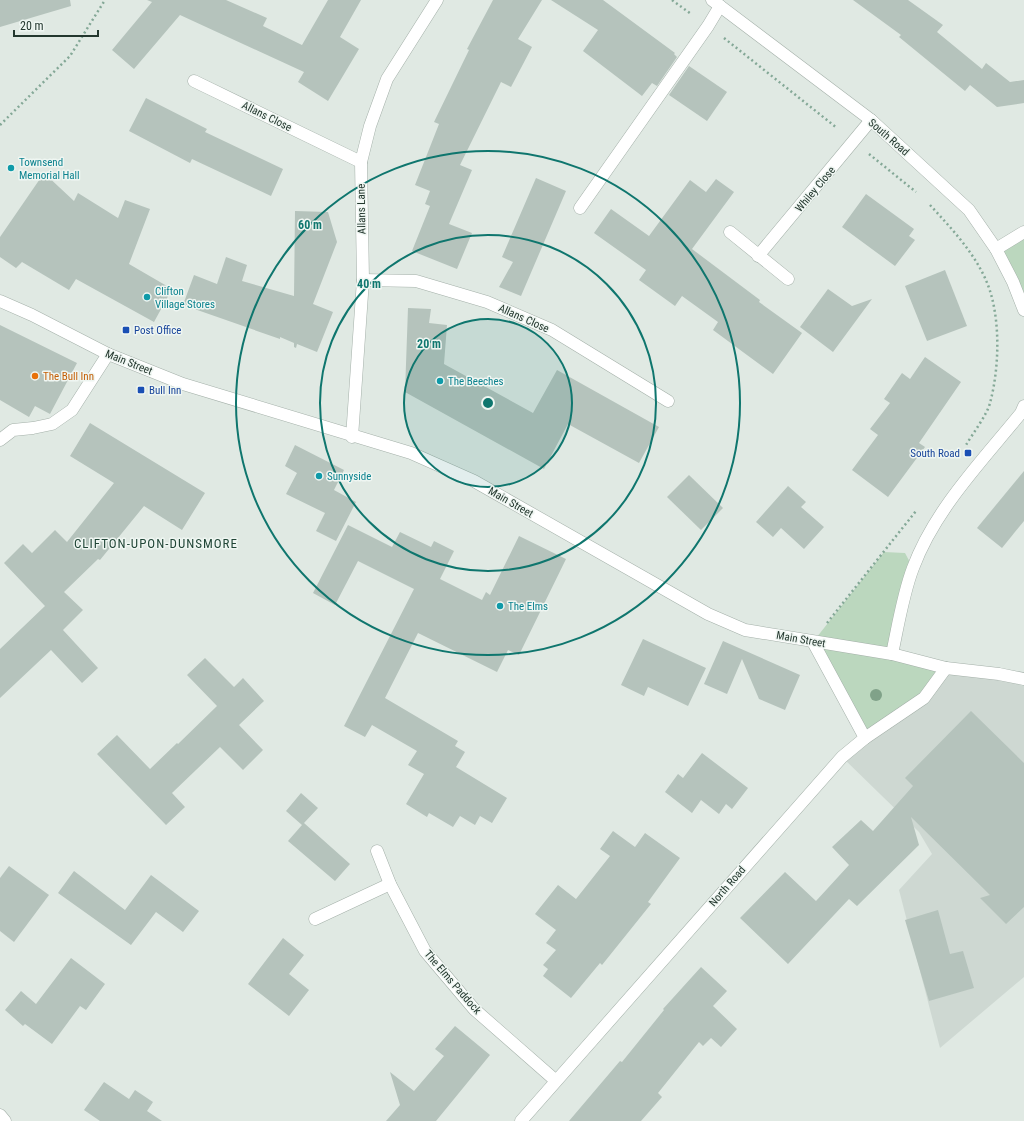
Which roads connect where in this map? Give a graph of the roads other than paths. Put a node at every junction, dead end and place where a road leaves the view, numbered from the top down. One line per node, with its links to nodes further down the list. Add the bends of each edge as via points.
1 (437, 0): 5 (street, Allans Lane, via 387,79 370,126)
2 (716, 3): 4 (street, South Road); 6 (street, via 708,26)
3 (194, 81): 5 (street, Allans Close)
4 (871, 120): 9 (street, South Road, via 969,210); 10 (street, Whiley Close)
5 (361, 162): 12 (street, Allans Lane)
6 (580, 208)
7 (730, 232): 10 (street)
8 (1024, 232): 9 (street)
9 (996, 249): 14 (street, South Road)
10 (758, 256): 11 (street)
11 (788, 279)
12 (363, 280): 16 (street, Allans Close, via 416,281 487,302 552,330); 18 (street, Allans Lane)
13 (0, 301): 15 (street, Main Street)
14 (1024, 310)
15 (108, 354): 18 (street, Main Street, via 183,384); 19 (street, via 72,410 52,424 13,430)
16 (668, 401)
17 (1024, 406): 21 (street, via 951,500 928,535 913,568)
18 (352, 437): 20 (street, Main Street, via 411,453 474,481 708,614 745,630)
19 (0, 440)
20 (813, 642): 21 (street, Main Street); 24 (street)
21 (892, 654): 22 (street, Main Street)
22 (946, 668): 23 (street, Main Street); 24 (street, North Road, via 924,698)
23 (1024, 679)
24 (865, 738): 28 (street, North Road, via 842,757)
25 (376, 851): 26 (street, The Elms Paddock)
26 (390, 884): 27 (street); 28 (street, The Elms Paddock, via 424,951 474,1009)
27 (315, 919)
28 (555, 1080): 31 (street, North Road)
29 (0, 1115): 30 (street)
30 (5, 1121)
31 (521, 1121)

